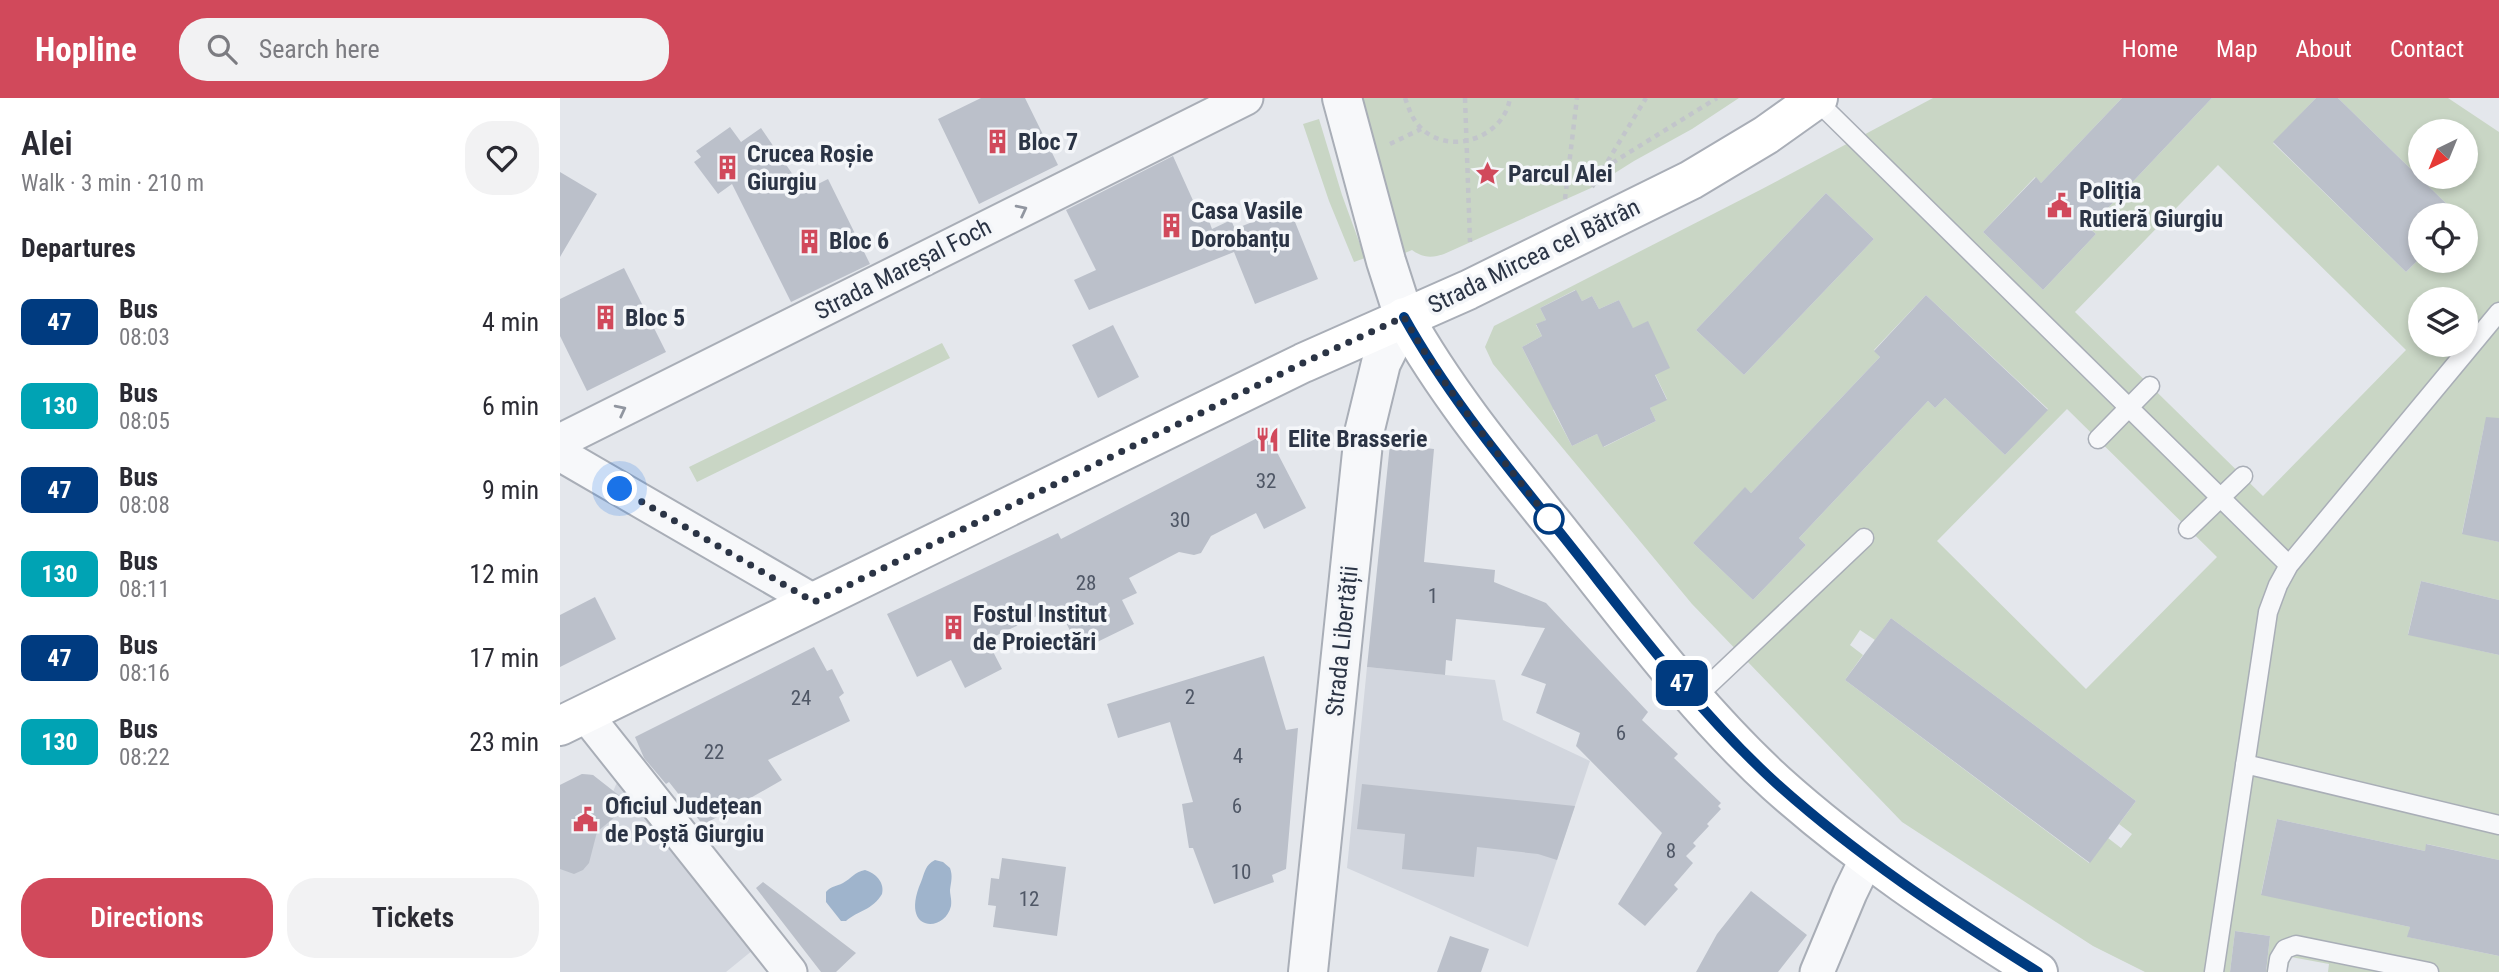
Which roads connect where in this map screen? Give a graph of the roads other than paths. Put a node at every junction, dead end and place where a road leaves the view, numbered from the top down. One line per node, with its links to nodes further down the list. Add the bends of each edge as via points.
1 (1246, 98): 9 (street, Strada Mareșal Foch, one-way to 1)
2 (1342, 98): 5 (street)
3 (1817, 99): 5 (main road, Strada Mircea cel Bătrân, via 1691,180); 7 (lane)
4 (2499, 312): 15 (lane)
5 (1404, 317): 16 (main road, Strada Mircea cel Bătrân); 17 (main road, via 1479,432); 23 (street, Strada Libertății, via 1381,363 1364,433)
6 (2150, 386): 7 (lane)
7 (2129, 408): 8 (lane); 12 (lane)
8 (2098, 439)
9 (560, 441)
10 (560, 454): 16 (street)
11 (2243, 476): 12 (lane)
12 (2221, 497): 13 (lane); 15 (lane)
13 (2188, 529)
14 (1864, 538): 17 (lane)
15 (2289, 565): 19 (lane, via 2268,612)
16 (814, 602): 18 (main road, Strada Mircea cel Bătrân)
17 (1695, 698): 21 (main road, via 1776,783)
18 (572, 720): 22 (street)
19 (2245, 764): 20 (lane); 26 (lane)
20 (2499, 825)
21 (1867, 858): 24 (street); 25 (main road)
22 (790, 972)
23 (1308, 972)
24 (1816, 972)
25 (2038, 972)
26 (2214, 972)
27 (2277, 972): 28 (lane, via 2285,949 2296,945)
28 (2429, 972)

